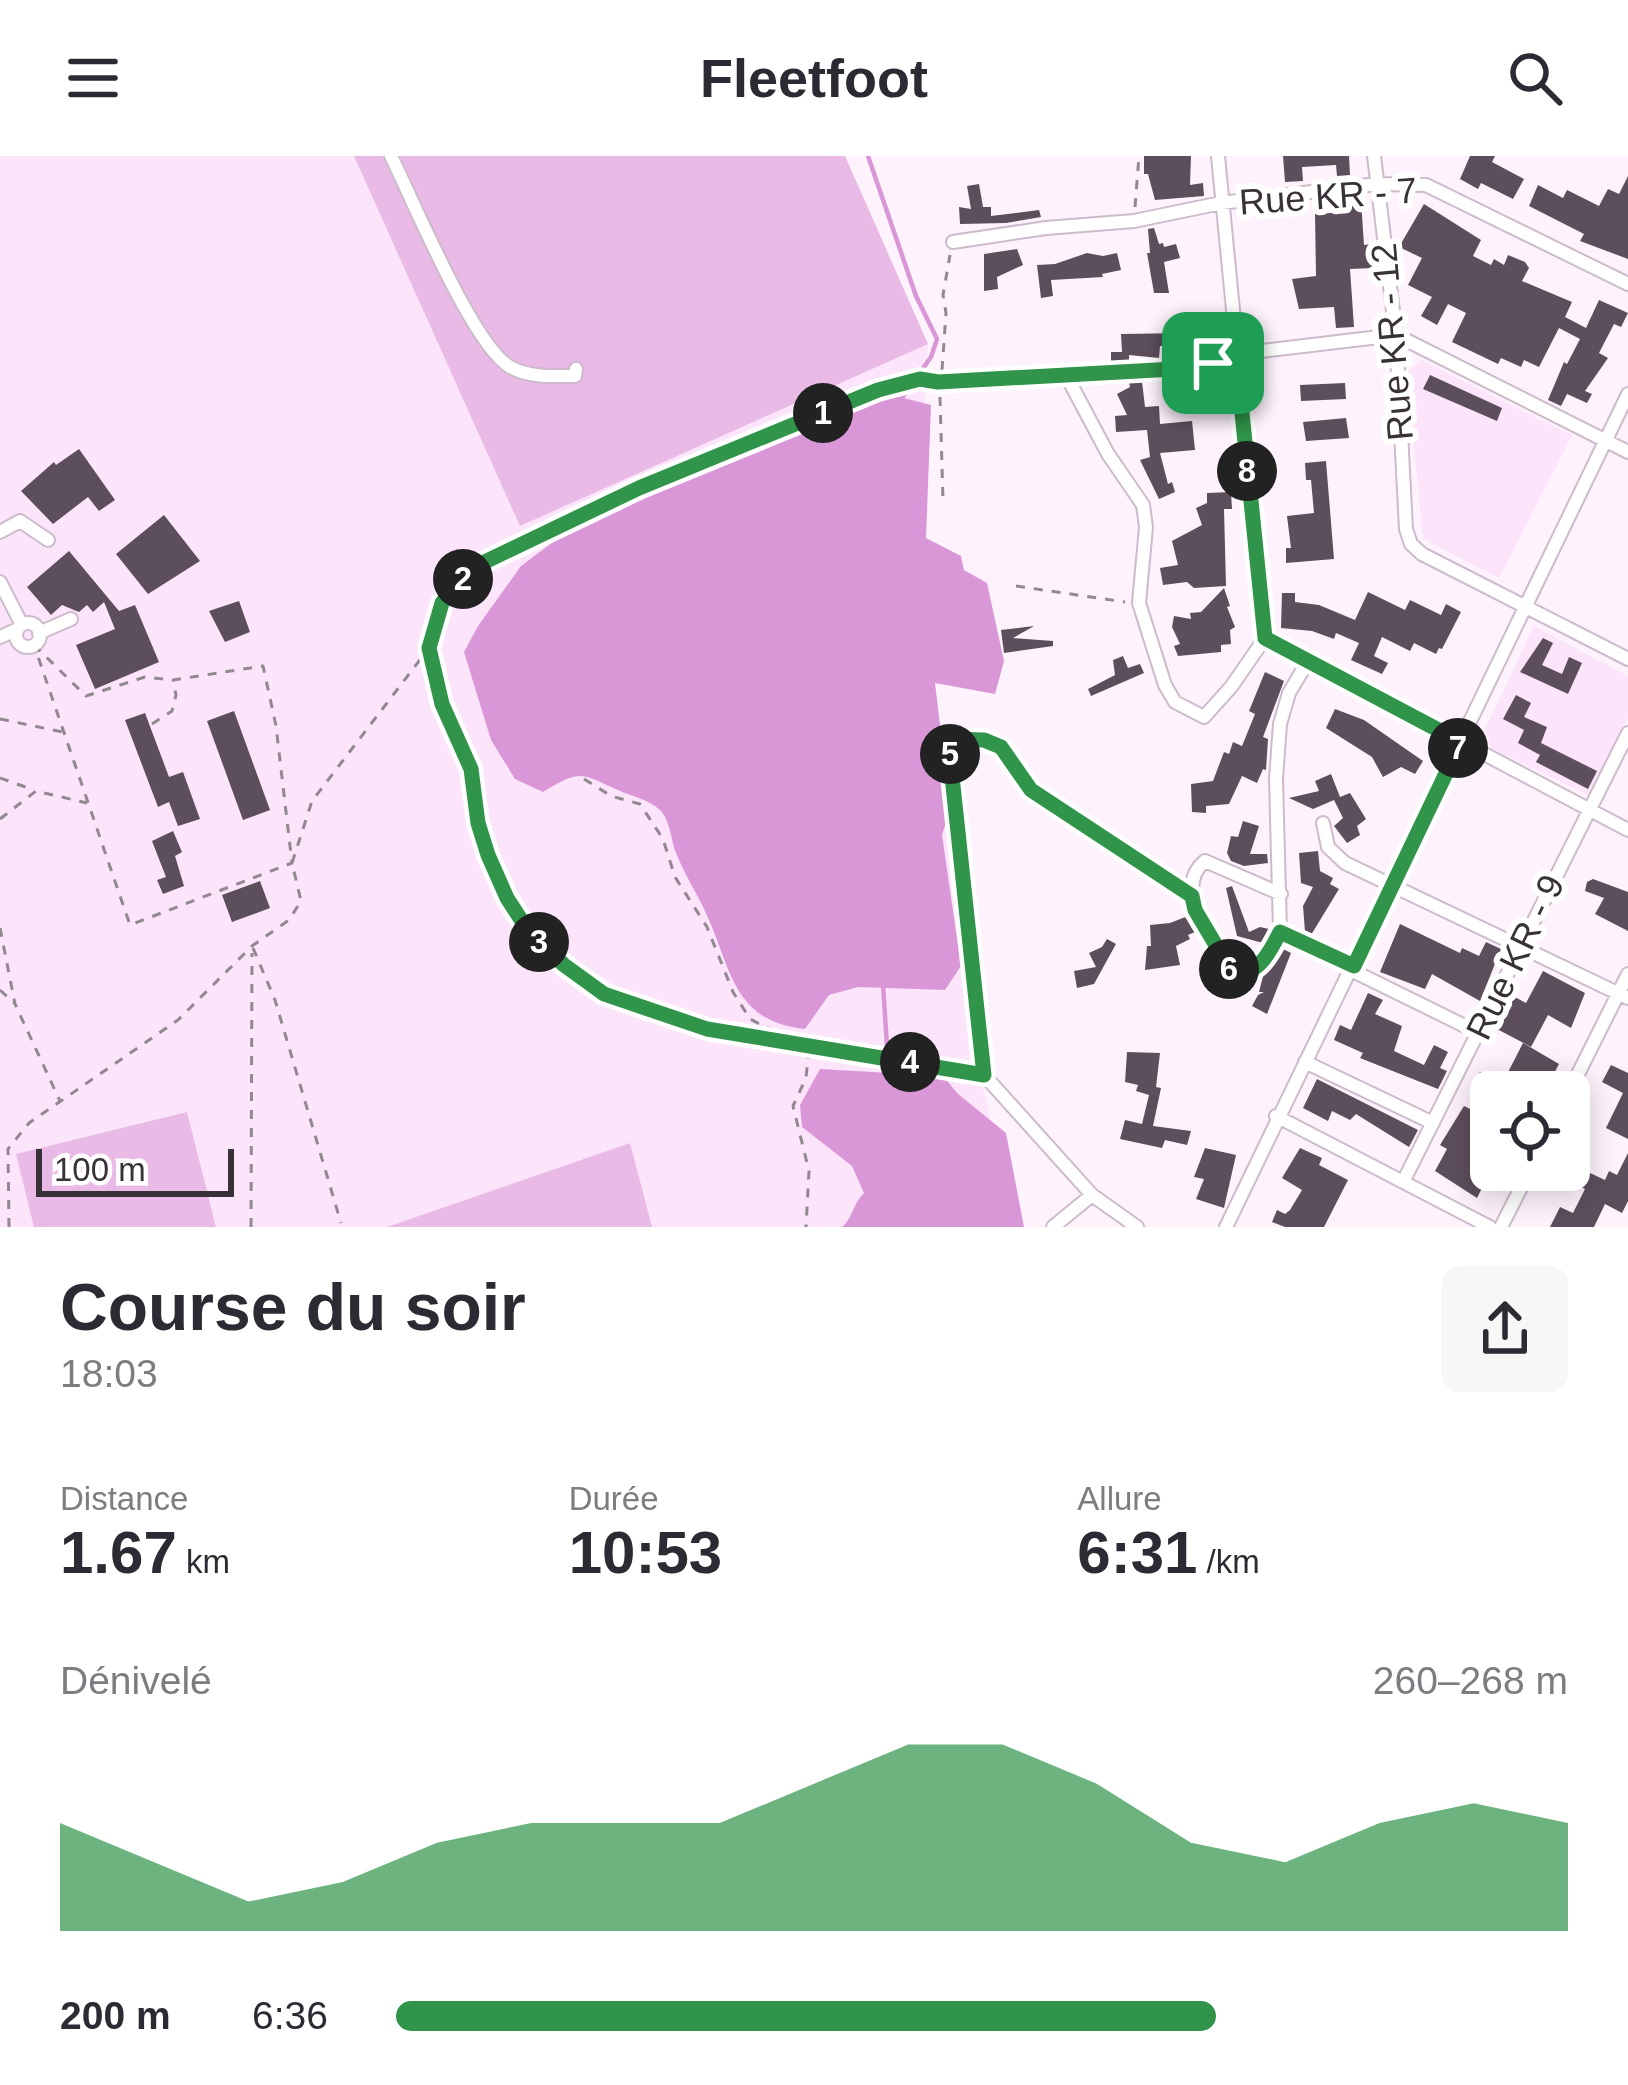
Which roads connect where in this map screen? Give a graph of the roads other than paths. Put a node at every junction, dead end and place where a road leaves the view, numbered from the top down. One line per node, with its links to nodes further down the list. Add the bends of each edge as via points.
1 (391, 156): 10 (street, via 466,315 495,354 528,374 575,376)
2 (1217, 156): 5 (street)
3 (1374, 156): 4 (street, Rue KR - 12)
4 (1377, 184): 5 (street, Rue KR - 7); 7 (street, Rue KR - 7, via 1441,190); 8 (street, Rue KR - 12)
5 (1222, 203): 6 (street, Rue KR - 7); 9 (street)
6 (953, 242)
7 (1628, 284)
8 (1396, 335): 9 (street); 14 (street); 19 (street, Rue KR - 12, via 1412,544)
9 (1236, 354): 11 (street, via 1192,368); 22 (street)
10 (576, 369)
11 (1066, 375): 12 (street); 22 (street, via 1143,505 1139,603 1169,694 1206,716)
12 (938, 382)
13 (1628, 394): 14 (street)
14 (1604, 440): 15 (street); 19 (street)
15 (1628, 452)
16 (0, 532): 17 (street, via 20,521)
17 (48, 540)
18 (0, 582): 21 (street)
19 (1524, 608): 25 (street); 28 (street)
20 (71, 619): 24 (street)
21 (20, 627): 23 (street); 24 (street, via 34,626)
22 (1265, 638): 26 (street)
23 (0, 642): 24 (street)
24 (33, 642)
25 (1628, 659)
26 (1308, 661): 28 (street); 33 (street, via 1281,713)
27 (1628, 733): 29 (street, Rue KR - 9)
28 (1461, 742): 29 (street); 32 (street)
29 (1588, 809): 31 (street); 36 (street, Rue KR - 9)
30 (1323, 823): 32 (street, via 1335,855)
31 (1628, 830)
32 (1390, 884): 36 (street); 37 (street)
33 (1281, 894): 34 (street, via 1205,861); 35 (street)
34 (1192, 896): 35 (street, via 1233,974 1251,971); 47 (street, via 1031,790 1001,747 948,739 984,1075)
35 (1280, 932): 37 (street)
36 (1519, 946): 39 (street); 40 (street, Rue KR - 9)
37 (1353, 968): 40 (street); 41 (street)
38 (1628, 974): 39 (street)
39 (1623, 995): 42 (street)
40 (1477, 1032): 44 (street, Rue KR - 9)
41 (1305, 1062): 43 (street); 44 (street)
42 (1581, 1071)
43 (1276, 1116): 45 (street); 50 (street)
44 (1433, 1123): 45 (street, Rue KR - 9)
45 (1403, 1182): 51 (street)
46 (1519, 1191): 52 (street)
47 (1092, 1195): 48 (street); 49 (street)
48 (1053, 1227)
49 (1136, 1227)
50 (1226, 1227)
51 (1490, 1227)
52 (1501, 1227)

